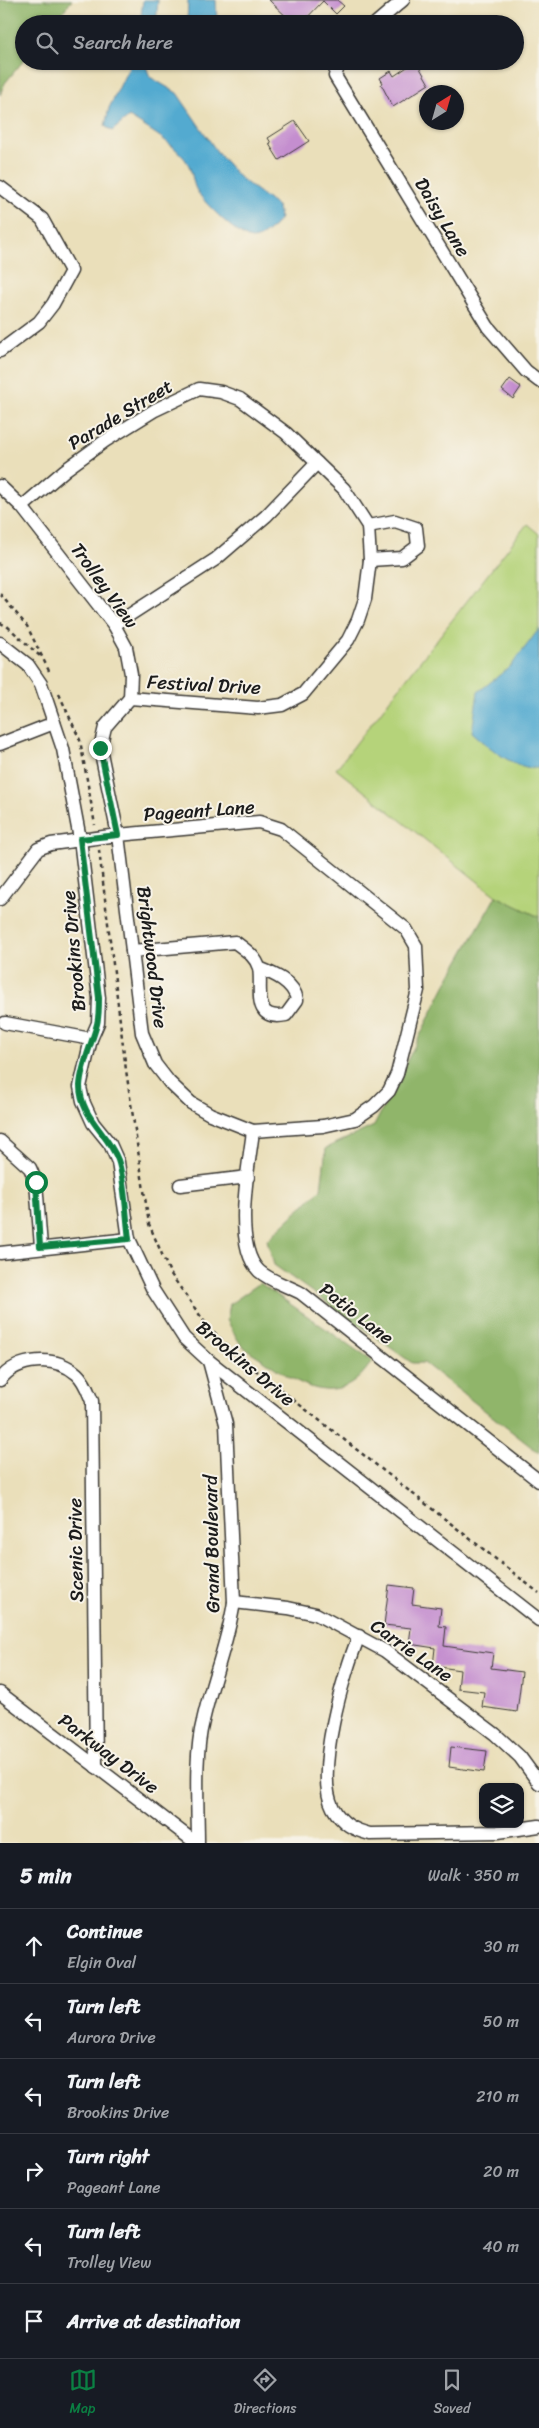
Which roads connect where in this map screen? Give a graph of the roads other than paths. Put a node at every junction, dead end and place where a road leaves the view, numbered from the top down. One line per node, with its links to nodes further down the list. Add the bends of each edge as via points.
1 (403, 0): 2 (street)
2 (386, 15)
3 (337, 70): 6 (street, Daisy Lane, via 335,76 488,328)
4 (0, 187): 5 (street, via 42,219 72,271 39,322)
5 (0, 351)
6 (539, 381)
7 (317, 463): 9 (street, Parade Street, via 286,433 240,399 199,389 155,410 105,441); 10 (street, Festival Drive, via 344,488); 12 (street, via 266,516 216,559)
8 (0, 486): 9 (street, Trolley View)
9 (22, 507): 12 (street, Trolley View)
10 (368, 526): 11 (street, Festival Drive); 11 (street, via 395,521 416,528 418,546 402,558)
11 (370, 560): 14 (street, Festival Drive, via 365,599 348,640 303,694 282,705 258,708)
12 (114, 625): 14 (street, Trolley View, via 126,647 131,674)
13 (0, 643): 15 (street, Brookins Drive, via 28,665 41,684)
14 (130, 698): 17 (street, via 105,727 100,748)
15 (54, 723): 16 (street); 18 (street, Brookins Drive, via 63,749)
16 (0, 744)
17 (118, 835): 18 (street, Pageant Lane); 20 (street, Pageant Lane, via 259,822 281,829); 21 (street, Brightwood Drive)
18 (80, 839): 19 (street, Pageant Lane, via 38,849); 24 (street, Brookins Drive, via 99,998 98,1023)
19 (0, 899)
20 (406, 929): 25 (street, Brightwood Drive, via 416,946 418,990 397,1074 389,1091 355,1119 323,1126)
21 (132, 951): 22 (street, via 236,942 251,954); 25 (street, Brightwood Drive, via 142,1033 155,1064 191,1103)
22 (259, 968)
23 (5, 1023): 24 (street)
24 (91, 1039): 29 (street, Brookins Drive, via 80,1087 93,1123 110,1144 118,1162)
25 (253, 1131): 27 (street, Patio Lane)
26 (0, 1141): 30 (street, via 30,1168 36,1182)
27 (248, 1176): 28 (street); 34 (street, Patio Lane, via 244,1231 248,1252 259,1271 301,1293)
28 (180, 1185)
29 (129, 1239): 30 (street); 32 (street, Brookins Drive, via 153,1290 184,1338)
30 (40, 1247): 31 (street)
31 (0, 1253)
32 (209, 1361): 35 (street, Grand Boulevard, via 226,1424); 36 (street, Brookins Drive)
33 (0, 1380): 39 (street, Scenic Drive, via 8,1370 26,1363 44,1361 62,1365 77,1375 92,1401)
34 (539, 1481)
35 (234, 1602): 37 (street, Carrie Lane, via 316,1614); 42 (street, Grand Boulevard, via 230,1630 202,1722)
36 (539, 1620)
37 (359, 1636): 40 (street, Carrie Lane, via 385,1651 495,1734 520,1757); 41 (street, via 346,1667 329,1746 327,1780 333,1808 342,1820 353,1830 370,1834 498,1832)
38 (0, 1693): 39 (street, Parkway Drive)
39 (96, 1767): 42 (street, Parkway Drive)
40 (539, 1783)
41 (539, 1826)
42 (194, 1842)

